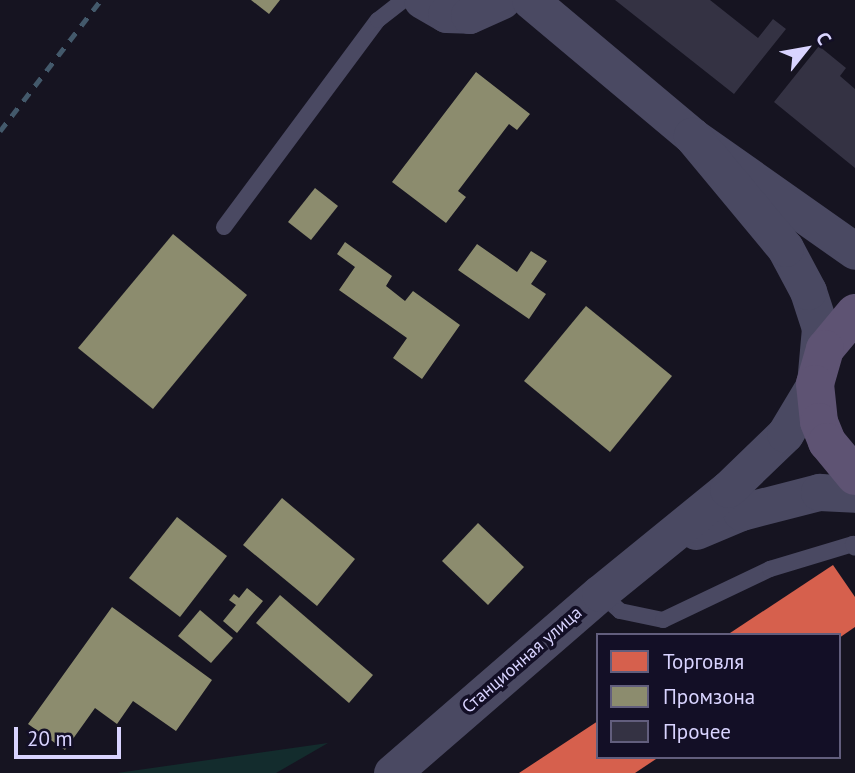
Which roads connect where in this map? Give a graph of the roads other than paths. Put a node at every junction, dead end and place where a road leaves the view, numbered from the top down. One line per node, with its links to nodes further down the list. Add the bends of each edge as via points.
1 (404, 0): 6 (lane, via 379,20)
2 (422, 0): 3 (street, via 446,14 469,15)
3 (502, 0)
4 (530, 0): 5 (street)
5 (692, 136): 7 (street); 9 (street, via 785,248 808,291 820,328)
6 (224, 227)
7 (855, 251)
8 (855, 313): 9 (main road, via 825,349)
9 (815, 384): 10 (main road, via 817,413 827,442); 13 (street, Станционная улица, via 785,434 728,489)
10 (855, 476)
11 (855, 494): 13 (street, Станционная улица, via 819,492 741,512)
12 (855, 548): 14 (lane, via 853,544 771,569 663,620 620,611)
13 (653, 550): 14 (street, Станционная улица)
14 (600, 593): 15 (street, Станционная улица)
15 (392, 773)

